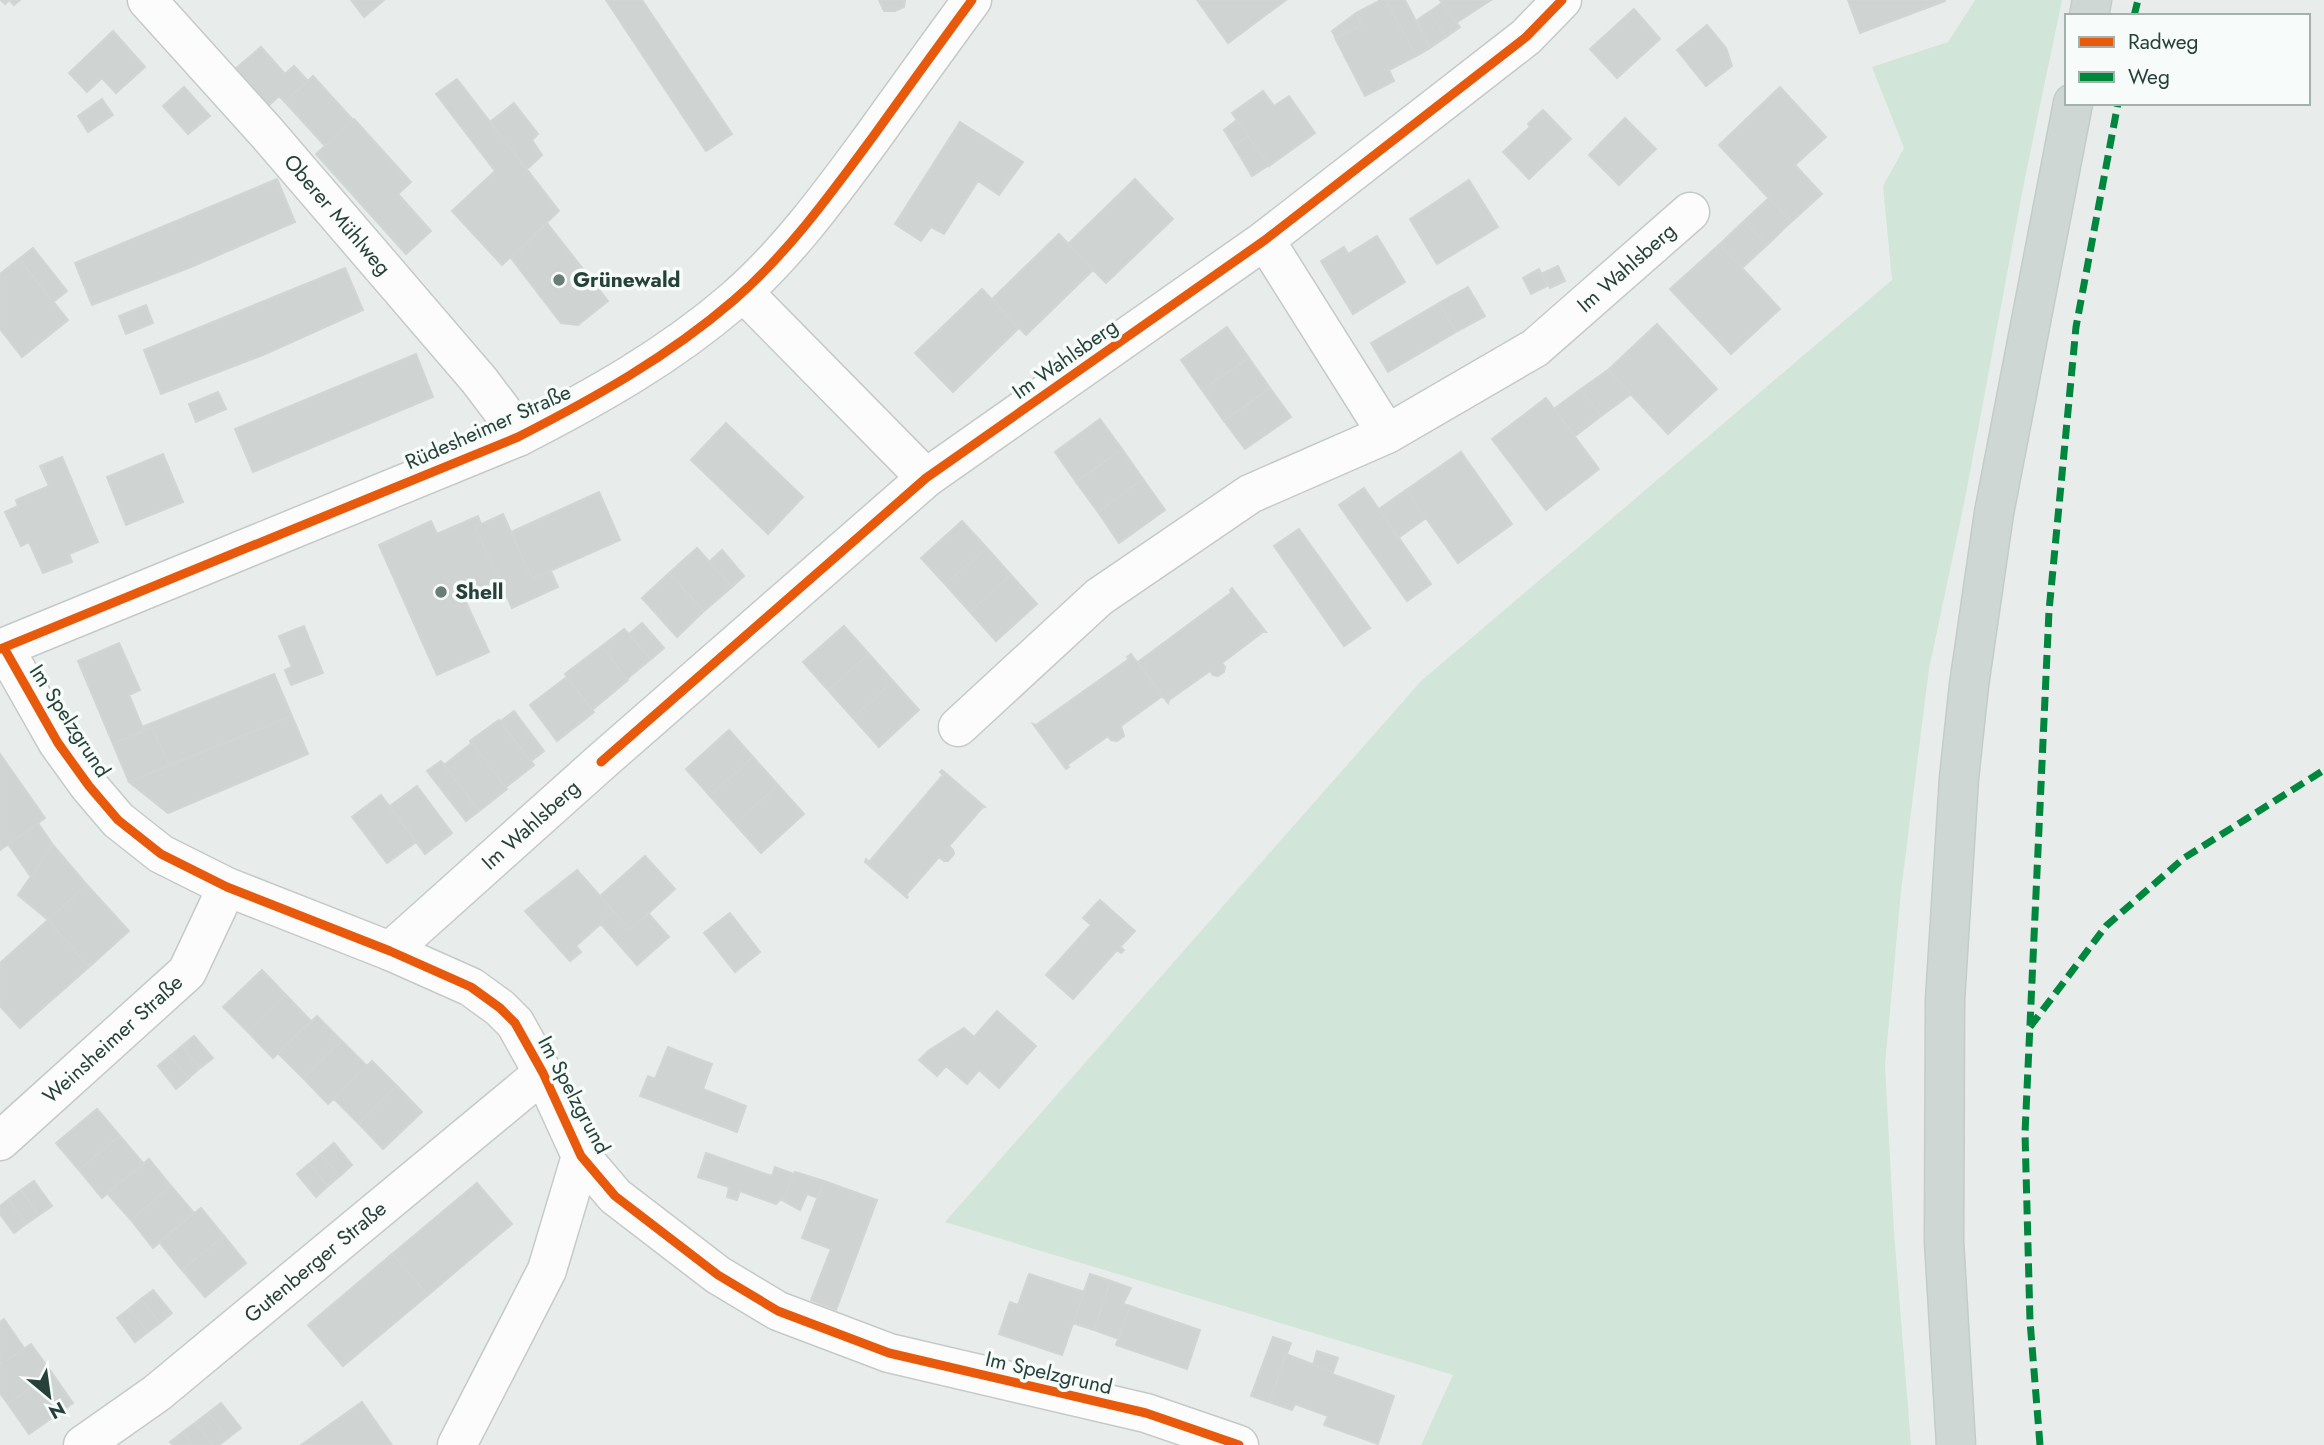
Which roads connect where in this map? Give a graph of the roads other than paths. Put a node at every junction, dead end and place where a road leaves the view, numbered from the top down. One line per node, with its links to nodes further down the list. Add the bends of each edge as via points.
1 (147, 0): 9 (street, Oberer Mühlweg, via 471,370)
2 (972, 0): 7 (street, Rüdesheimer Straße, via 827,200)
3 (1562, 0): 6 (street, Im Wahlsberg, via 1526,37)
4 (2073, 105): 21 (main road, via 1994,513 1959,778 1945,1000 1944,1241)
5 (1690, 212): 8 (street, Im Wahlsberg, via 1535,348)
6 (1265, 240): 8 (street); 10 (street, Im Wahlsberg)
7 (743, 292): 9 (street, Rüdesheimer Straße, via 645,367); 10 (street)
8 (1387, 434): 12 (street, Im Wahlsberg, via 1250,494 1109,589)
9 (518, 438): 11 (street, Rüdesheimer Straße)
10 (926, 478): 14 (street, Im Wahlsberg)
11 (2, 649): 13 (street, Im Spelzgrund, via 58,743 118,820 161,854)
12 (958, 727)
13 (227, 887): 14 (street, Im Spelzgrund); 16 (street, Weinsheimer Straße, via 187,972)
14 (390, 951): 15 (street, Im Spelzgrund, via 471,987 500,1008 515,1023)
15 (543, 1073): 17 (street, Im Spelzgrund); 18 (street, Gutenberger Straße, via 157,1393)
16 (0, 1141)
17 (581, 1156): 19 (street, Im Spelzgrund, via 547,1270); 20 (street, Im Spelzgrund, via 615,1196 718,1275 778,1311 889,1353 1146,1413)
18 (83, 1445)
19 (457, 1445)
20 (1239, 1445)
21 (1956, 1445)

